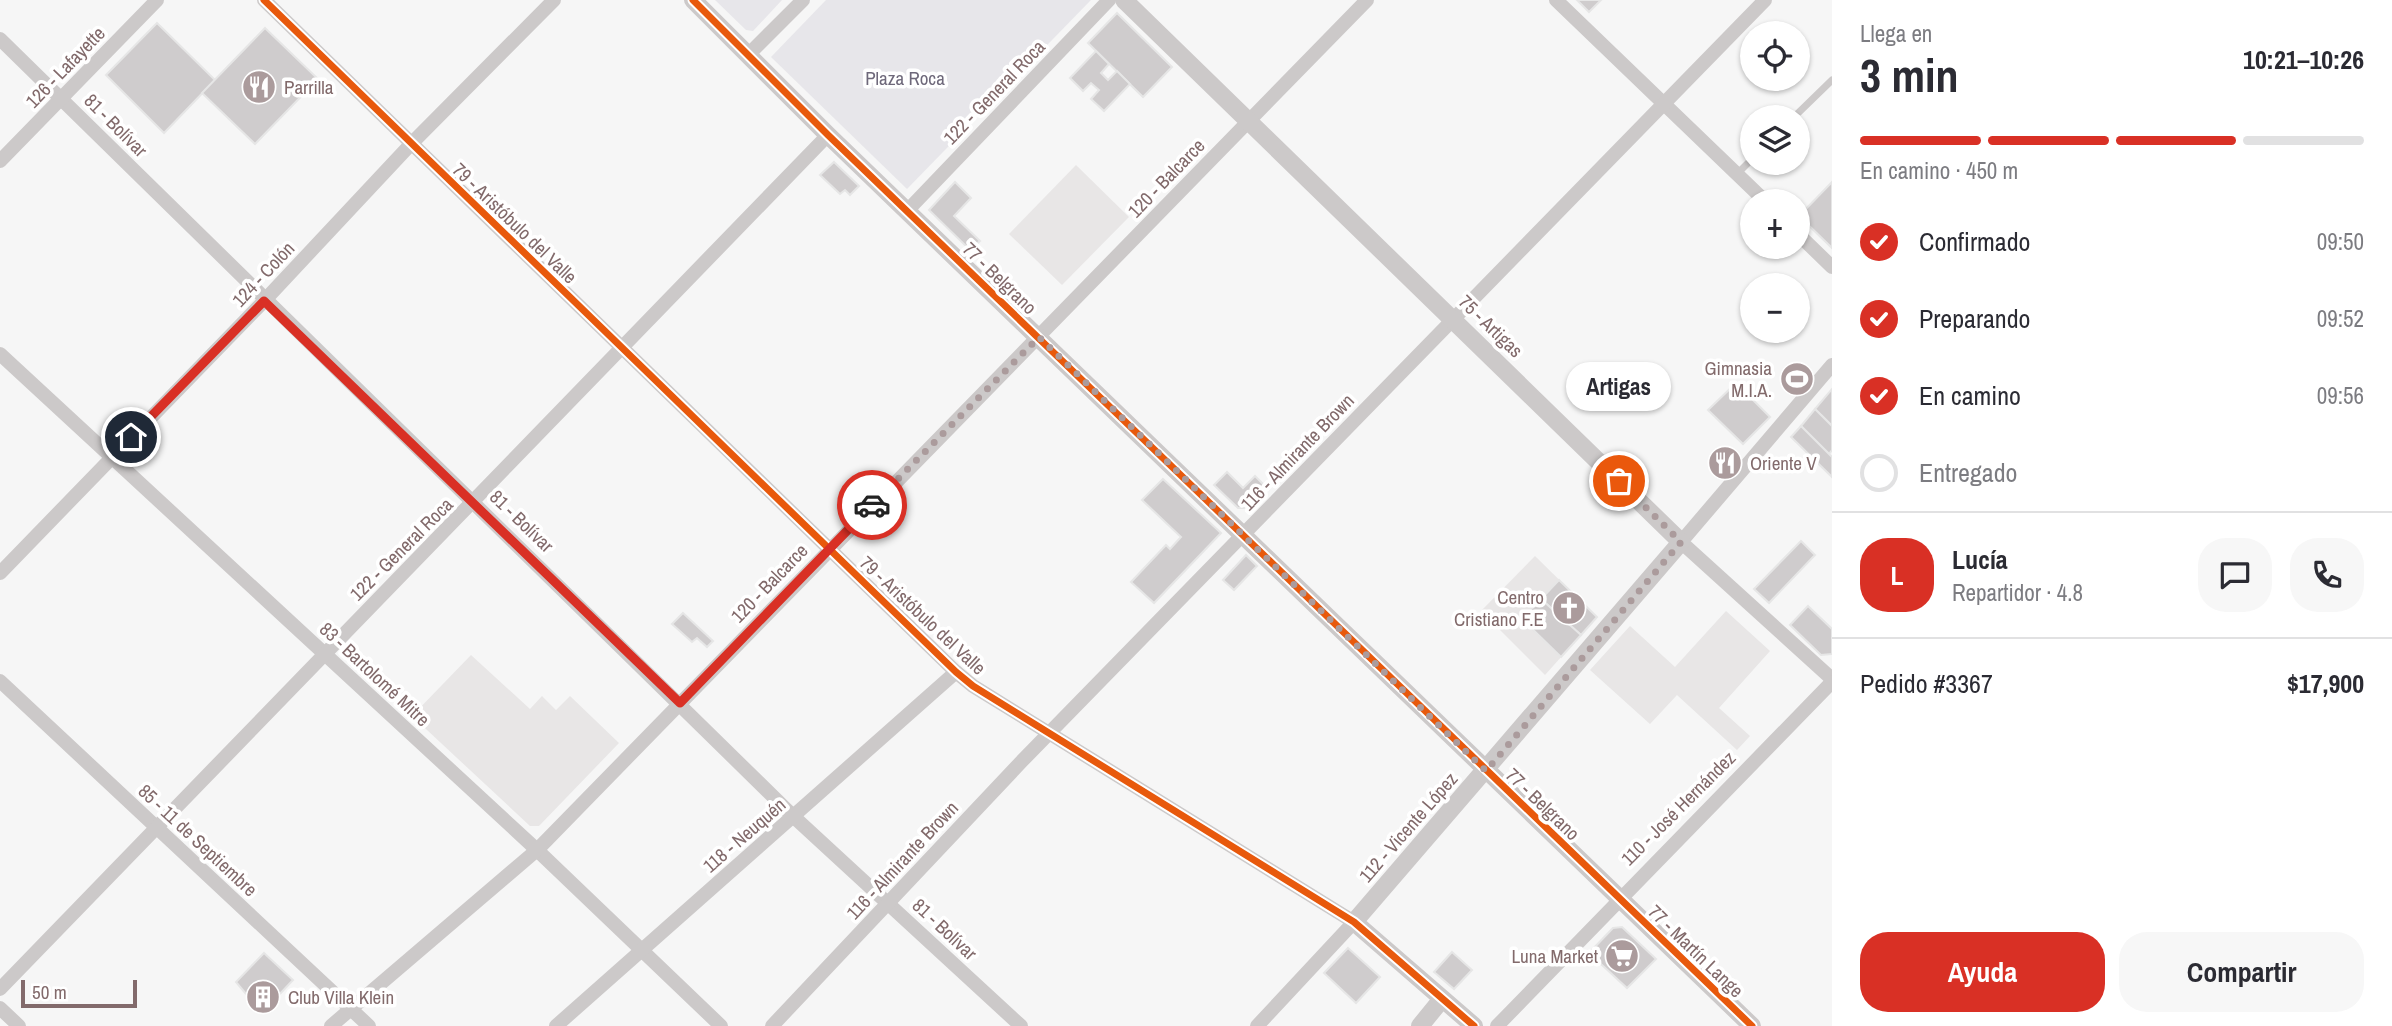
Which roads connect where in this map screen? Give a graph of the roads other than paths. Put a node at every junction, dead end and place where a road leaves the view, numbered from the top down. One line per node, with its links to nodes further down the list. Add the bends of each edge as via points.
1 (157, 0): 14 (street, 126 - Lafayette)
2 (264, 0): 19 (street, 79 - Aristóbulo del Valle)
3 (554, 0): 19 (street, 124 - Colón)
4 (693, 0): 12 (street, 77 - Belgrano)
5 (803, 0): 12 (street)
6 (1108, 0): 24 (street, 122 - General Roca)
7 (1124, 0): 17 (street, 75 - Artigas)
8 (1367, 0): 17 (street, 120 - Balcarce)
9 (1556, 0): 15 (street)
10 (1765, 0): 15 (street, 116 - Almirante Brown)
11 (0, 40): 14 (street, 81 - Bolívar)
12 (749, 54): 18 (street, 77 - Belgrano)
13 (1832, 80): 16 (lane)
14 (62, 97): 20 (street, 126 - Lafayette); 27 (street, 81 - Bolívar)
15 (1665, 104): 22 (street); 28 (street, 116 - Almirante Brown)
16 (1806, 105)
17 (1250, 120): 28 (street, 75 - Artigas); 29 (street, 120 - Balcarce)
18 (828, 135): 24 (street, 77 - Belgrano); 30 (street, 122 - General Roca)
19 (411, 144): 27 (street, 124 - Colón); 30 (street, 79 - Aristóbulo del Valle)
20 (0, 161)
21 (1740, 171): 22 (lane)
22 (1737, 174): 23 (street)
23 (1753, 189)
24 (907, 211): 29 (street, 77 - Belgrano)
25 (1810, 246): 26 (street)
26 (1832, 267)
27 (264, 301): 33 (street, 124 - Colón); 34 (street, 81 - Bolívar)
28 (1454, 319): 35 (street, 116 - Almirante Brown); 36 (street, 75 - Artigas)
29 (1039, 337): 35 (street, 77 - Belgrano); 37 (street, 120 - Balcarce)
30 (621, 348): 34 (street, 122 - General Roca); 37 (street, 79 - Aristóbulo del Valle)
31 (0, 354): 33 (street, 83 - Bartolomé Mitre)
32 (1832, 365): 36 (street, 112 - Vicente López)
33 (112, 457): 38 (street, 124 - Colón); 39 (street, 83 - Bartolomé Mitre)
34 (475, 502): 39 (street, 122 - General Roca); 43 (street, 81 - Bolívar)
35 (1243, 535): 44 (street, 116 - Almirante Brown); 45 (street, 77 - Belgrano)
36 (1681, 542): 42 (street, 75 - Artigas); 45 (street, 112 - Vicente López)
37 (829, 549): 40 (street, 79 - Aristóbulo del Valle); 43 (street, 120 - Balcarce)
38 (0, 573)
39 (324, 654): 47 (street, 122 - General Roca); 48 (street, 83 - Bartolomé Mitre)
40 (956, 672): 44 (street, 79 - Aristóbulo del Valle); 46 (street, 118 - Neuquén)
41 (0, 681): 47 (street, 85 - 11 de Septiembre)
42 (1832, 681): 49 (street, 110 - José Hernández)
43 (680, 703): 46 (street, 81 - Bolívar); 48 (street, 120 - Balcarce)
44 (1050, 734): 50 (street, 116 - Almirante Brown); 51 (street, 79 - Aristóbulo del Valle)
45 (1486, 771): 49 (street, 77 - Belgrano); 51 (street, 112 - Vicente López)
46 (794, 817): 50 (street, 81 - Bolívar); 52 (street, 118 - Neuquén)
47 (156, 827): 53 (street, 122 - General Roca); 56 (street, 85 - 11 de Septiembre)
48 (537, 850): 52 (street, 83 - Bartolomé Mitre); 56 (street, 120 - Balcarce)
49 (1619, 899): 67 (street, 110 - José Hernández); 68 (street, 77 - Martín Lange)
50 (888, 902): 62 (street, 116 - Almirante Brown); 63 (street, 81 - Bolívar)
51 (1354, 922): 54 (street, 79 - Aristóbulo del Valle); 64 (street, 112 - Vicente López)
52 (642, 950): 60 (street, 118 - Neuquén); 61 (street, 83 - Bartolomé Mitre)
53 (0, 989)
54 (1442, 999): 65 (street); 66 (street, 79 - Aristóbulo del Valle)
55 (0, 1009): 57 (street)
56 (351, 1009): 58 (street, 120 - Balcarce); 59 (street, 85 - 11 de Septiembre)
57 (19, 1026)
58 (331, 1026)
59 (369, 1026)
60 (556, 1026)
61 (721, 1026)
62 (772, 1026)
63 (1021, 1026)
64 (1257, 1026)
65 (1420, 1026)
66 (1474, 1026)
67 (1497, 1026)
68 (1752, 1026)

